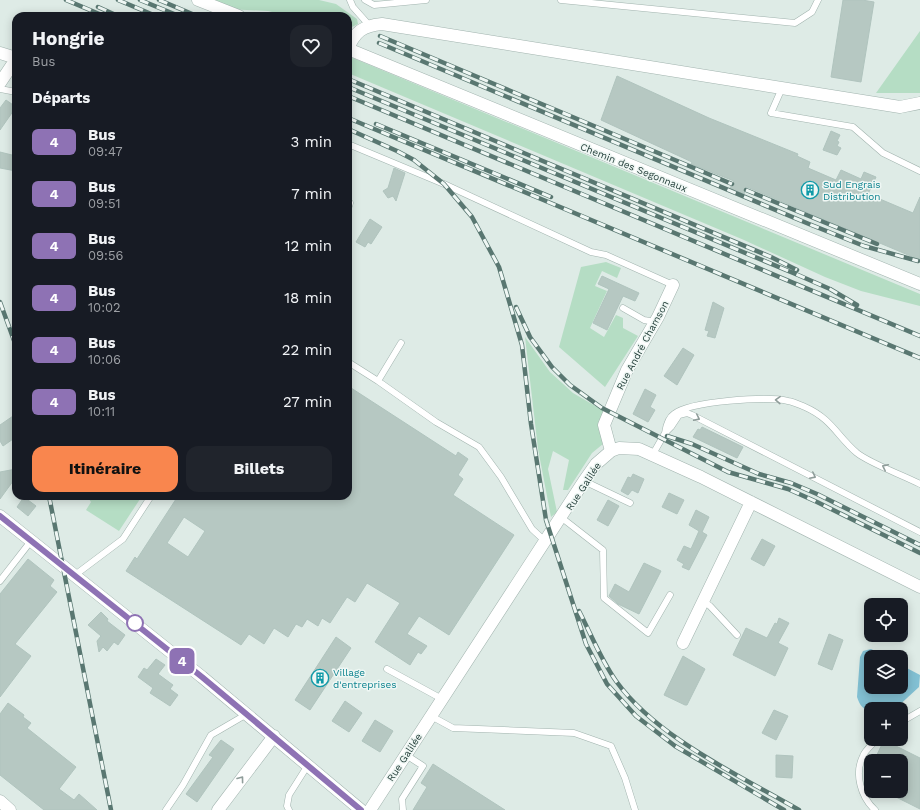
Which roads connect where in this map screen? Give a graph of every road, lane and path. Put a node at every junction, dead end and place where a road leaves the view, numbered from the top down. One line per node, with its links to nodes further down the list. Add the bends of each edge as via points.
1 (198, 0): 7 (street)
2 (350, 0): 8 (lane)
3 (365, 0): 4 (lane, via 374,5)
4 (426, 0)
5 (561, 0): 6 (lane, via 795,22 812,12)
6 (818, 0)
7 (229, 12)
8 (368, 25): 9 (street, via 356,33); 15 (street, via 382,24)
9 (352, 41)
10 (352, 51): 21 (street, Chemin des Segonnaux)
11 (0, 53): 12 (street)
12 (12, 57)
13 (12, 64): 14 (street)
14 (0, 83)
15 (782, 88): 18 (street, via 900,106); 20 (lane, via 771,113 853,127 883,153)
16 (0, 89): 17 (lane)
17 (12, 91)
18 (920, 103)
19 (352, 146): 22 (lane, via 444,184 591,252 606,255)
20 (920, 171)
21 (920, 284)
22 (673, 285): 24 (street, Rue André Chamson)
23 (623, 308): 24 (lane, via 644,320)
24 (655, 322): 29 (street, Rue André Chamson, via 627,370 604,425)
25 (402, 344): 27 (lane)
26 (352, 365): 27 (lane)
27 (378, 381): 40 (lane, via 436,422 478,447 501,477 532,529)
28 (665, 433): 30 (lane); 32 (lane, one-way to 28, via 859,454 819,414 787,400 738,401 688,407 673,415 666,425); 38 (lane, one-way to 38, via 679,415 692,415)
29 (611, 451): 30 (street, via 628,448); 31 (street, Rue Galilée, via 596,464)
30 (653, 454): 34 (street)
31 (584, 481): 35 (lane); 37 (street, Rue Galilée)
32 (920, 484)
33 (148, 500): 41 (lane, via 123,539)
34 (751, 502): 43 (street); 45 (street)
35 (630, 503)
36 (0, 516): 39 (street)
37 (562, 518): 40 (street, Rue Galilée); 44 (lane, via 603,550 604,598 648,633)
38 (920, 532)
39 (31, 541): 41 (street); 42 (lane)
40 (546, 542): 49 (street, Rue Galilée)
41 (74, 575): 51 (street)
42 (0, 581)
43 (920, 587)
44 (670, 596)
45 (703, 601): 46 (lane); 47 (street)
46 (737, 635)
47 (683, 643)
48 (386, 669): 49 (lane)
49 (442, 699): 52 (street, Rue Galilée)
50 (920, 711): 53 (lane)
51 (247, 714): 54 (street); 60 (lane, via 211,735)
52 (430, 716): 56 (street, Rue Galilée); 66 (lane, via 453,728 574,733 611,746)
53 (908, 718)
54 (274, 736): 57 (street); 61 (street, one-way to 54)
55 (871, 746): 67 (lane, via 863,756 858,780 868,804)
56 (406, 755): 64 (street, Rue Galilée); 65 (lane, via 423,766 402,800)
57 (308, 765): 62 (lane, via 289,795); 63 (street)
58 (0, 801): 59 (street)
59 (10, 810)
60 (166, 810)
61 (218, 810)
62 (289, 810)
63 (361, 810)
64 (370, 810)
65 (403, 810)
66 (635, 810)
67 (875, 810)

